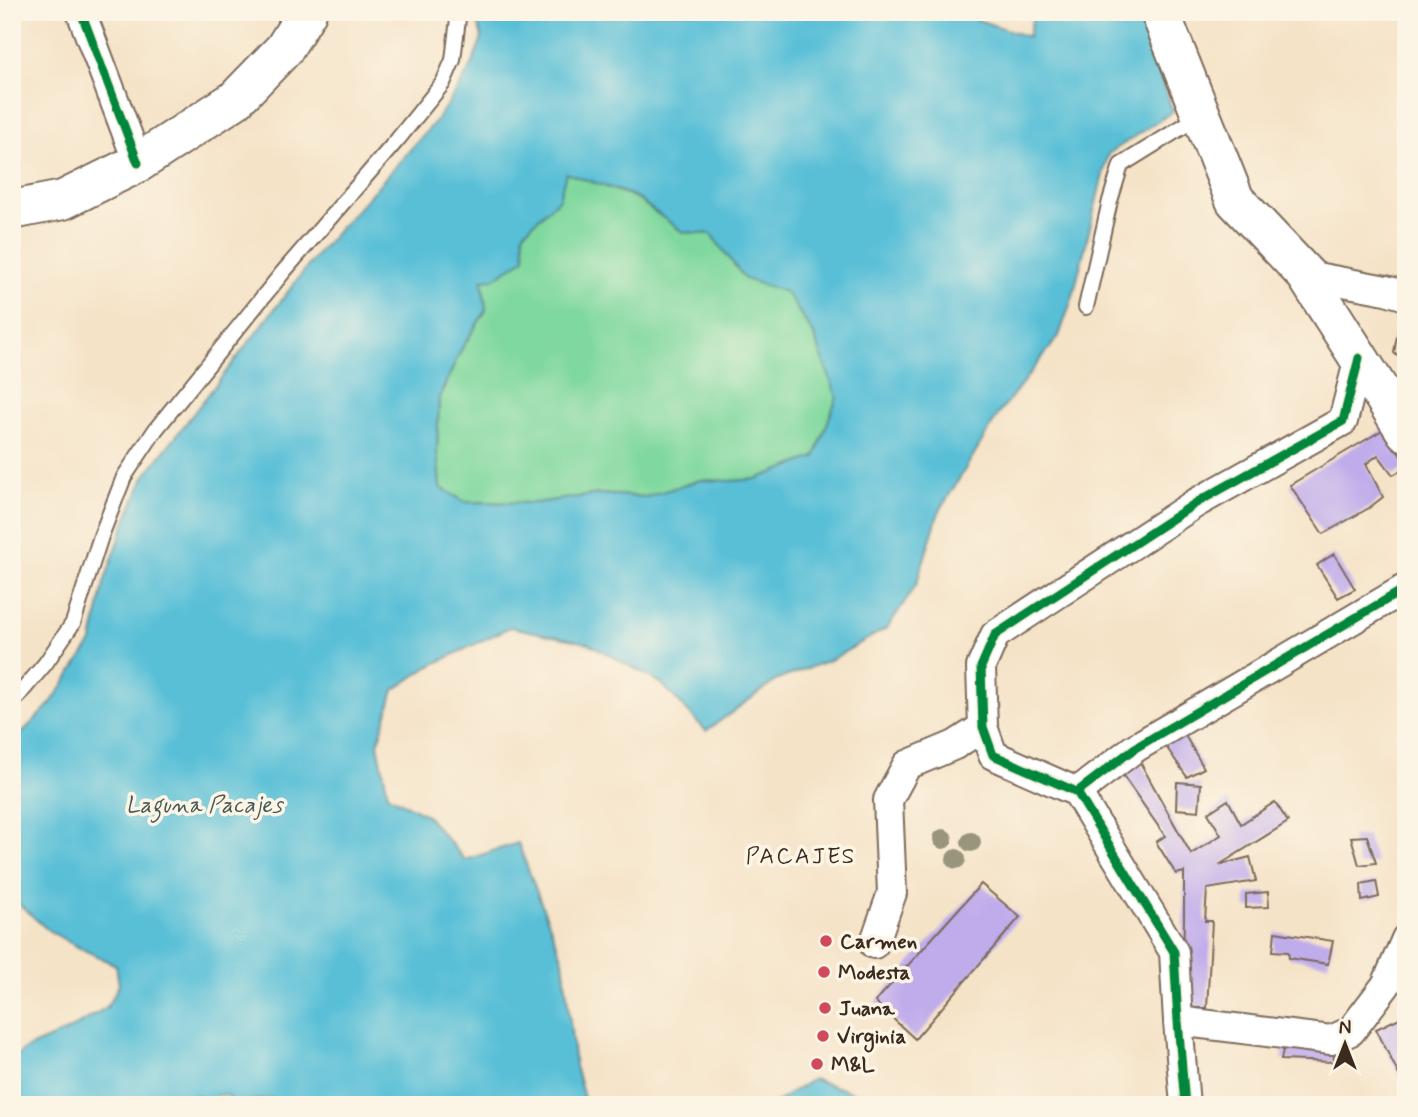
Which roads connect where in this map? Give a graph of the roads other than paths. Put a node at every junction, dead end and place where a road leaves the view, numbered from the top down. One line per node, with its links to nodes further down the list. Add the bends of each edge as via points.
1 (81, 12): 6 (street)
2 (307, 12): 6 (main road, via 284,49 235,100)
3 (455, 12): 14 (lane, via 453,60 443,83 156,429 124,477 73,622)
4 (1160, 12): 5 (main road)
5 (1201, 115): 8 (main road, via 1235,200); 10 (lane, via 1121,165)
6 (138, 163): 7 (main road, via 63,200)
7 (12, 210)
8 (1306, 275): 9 (street); 11 (main road)
9 (1406, 296)
10 (1086, 307)
11 (1359, 358): 12 (main road); 15 (street, via 1343,421 1196,503 995,635 981,667)
12 (1406, 432)
13 (1406, 588): 16 (street, via 1135,748)
14 (12, 703)
15 (983, 727): 16 (street, via 993,755); 18 (street, via 908,765 888,800 892,893)
16 (1077, 792): 19 (street, via 1174,952)
17 (1406, 939): 19 (street, via 1386,985 1351,1031 1331,1040)
18 (874, 944)
19 (1178, 1021): 20 (street)
20 (1185, 1105)

